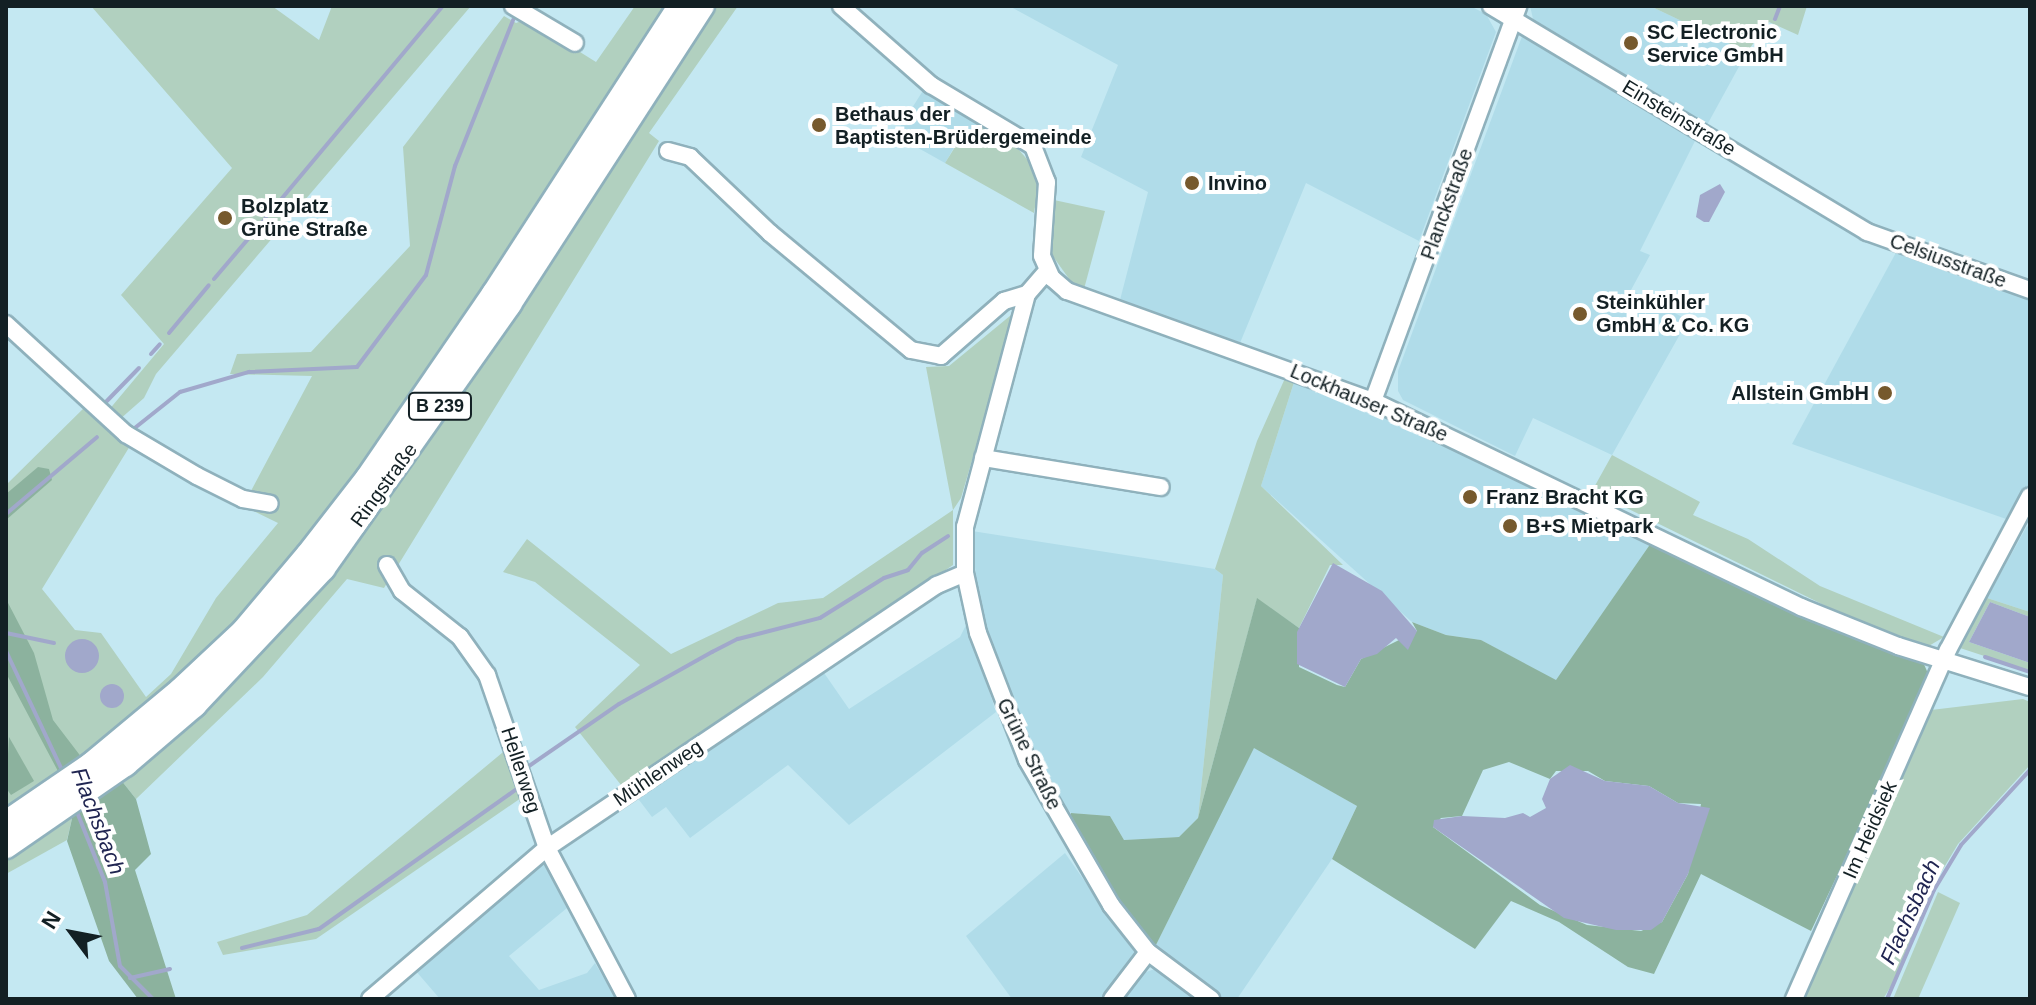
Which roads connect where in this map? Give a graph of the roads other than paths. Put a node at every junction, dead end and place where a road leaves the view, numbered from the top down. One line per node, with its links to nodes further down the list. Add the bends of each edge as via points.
1 (513, 6): 7 (street)
2 (680, 6): 23 (highway, Ringstraße / B 239, via 368,478 244,631)
3 (702, 6): 23 (highway, Ringstraße / B 239, via 509,304 332,556 258,642)
4 (841, 6): 10 (street, via 931,85 1033,146 1047,182 1040,235)
5 (1491, 6): 6 (street, Einsteinstraße)
6 (1517, 12): 9 (street, Einsteinstraße); 14 (street, Planckstraße)
7 (575, 43)
8 (668, 151): 12 (street, Grüne Straße, via 690,157 770,233 911,350 941,356 1004,301)
9 (1867, 232): 11 (street, Celsiusstraße)
10 (1047, 271): 12 (street, Grüne Straße); 14 (street, Lockhauser Straße, via 1076,295)
11 (2030, 290)
12 (1027, 294): 15 (street, Grüne Straße)
13 (6, 324): 18 (street, via 126,434 220,488)
14 (1373, 401): 21 (street, Lockhauser Straße, via 1801,607)
15 (983, 458): 16 (street); 20 (street, Grüne Straße, via 965,527)
16 (1161, 487)
17 (2030, 496): 21 (street, Im Heidsiek)
18 (270, 504)
19 (387, 565): 27 (street, Hellerweg, via 402,591 460,637 487,675)
20 (965, 573): 27 (street, Mühlenweg, via 937,585); 28 (street, Grüne Straße, via 986,659 1027,760 1111,905)
21 (1945, 661): 22 (street, Lockhauser Straße); 33 (street, Im Heidsiek)
22 (2030, 687)
23 (121, 755): 24 (highway, Ringstraße / B 239)
24 (41, 813): 25 (highway, Ringstraße / B 239); 26 (highway, Ringstraße / B 239)
25 (6, 823)
26 (6, 846)
27 (547, 848): 29 (street, Mühlenweg); 30 (street, Hellerweg)
28 (1148, 952): 31 (street); 32 (street, Grüne Straße)
29 (370, 999)
30 (627, 999)
31 (1112, 999)
32 (1211, 999)
33 (1794, 999)

